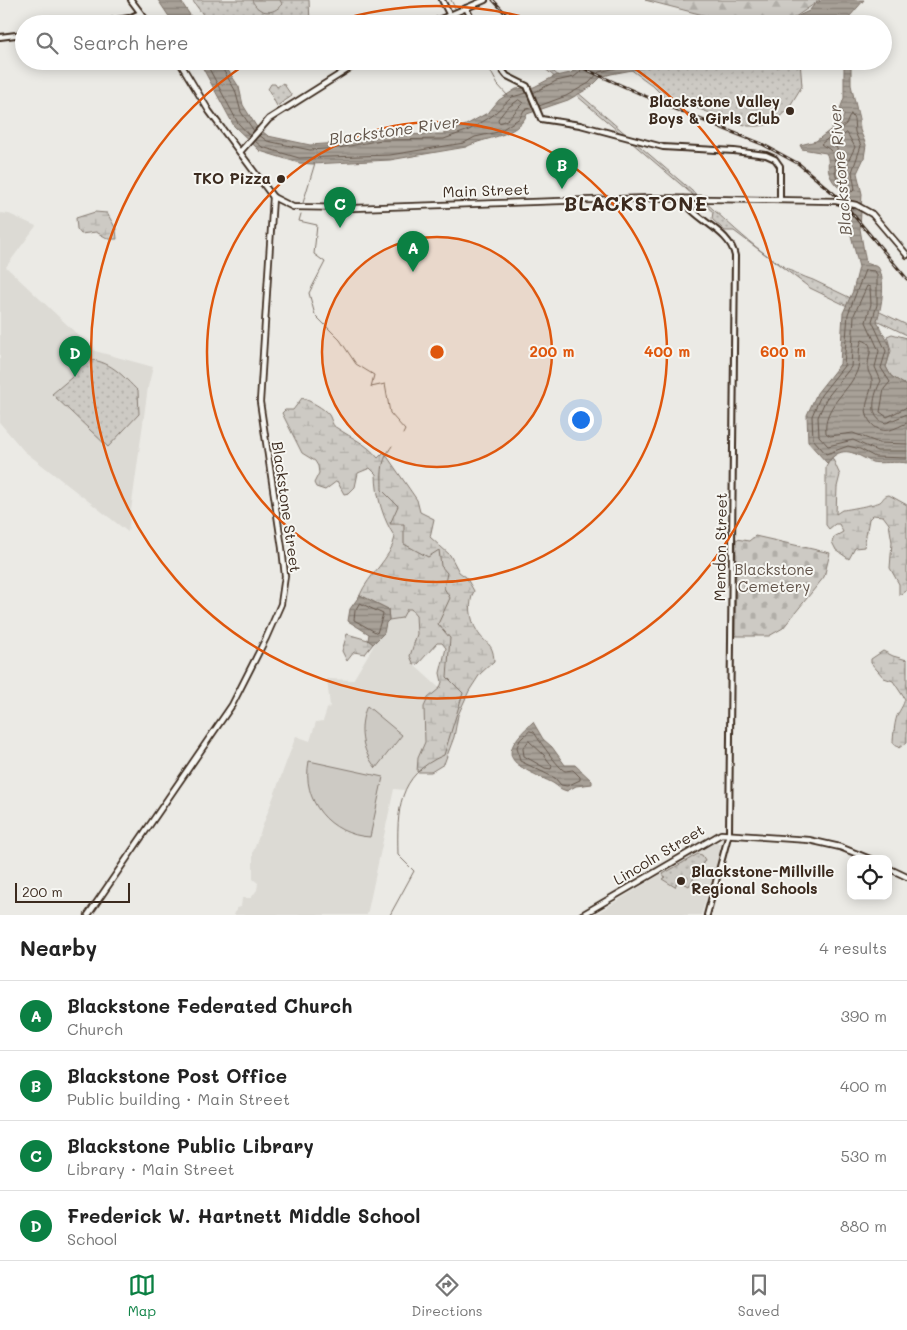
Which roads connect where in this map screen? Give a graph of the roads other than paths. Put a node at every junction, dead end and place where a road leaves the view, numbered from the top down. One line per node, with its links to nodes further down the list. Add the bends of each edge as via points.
1 (131, 0): 5 (main road)
2 (442, 0): 6 (street)
3 (485, 0): 4 (main road)
4 (466, 8): 6 (main road); 8 (street)
5 (140, 13): 7 (street)
6 (449, 14)
7 (136, 15)
8 (470, 15)
9 (15, 35): 10 (street)
10 (0, 37)
11 (184, 70): 14 (main road, via 209,111)
12 (347, 70): 14 (main road, via 265,123)
13 (502, 70): 17 (street, via 527,86 541,119 658,146 734,151 775,159 780,166)
14 (240, 152): 15 (main road)
15 (273, 198): 16 (main road, Main Street, via 287,206 310,209); 23 (main road, Blackstone Street, via 260,402 285,576 281,604 229,711)
16 (682, 199): 17 (main road, Main Street); 19 (street, Mendon Street, via 732,246 735,256)
17 (780, 200): 18 (main road, Main Street, bridge, via 836,201 859,206 872,214)
18 (907, 255)
19 (728, 833): 20 (main road, Lincoln Street, via 816,841); 24 (main road, Lincoln Street, via 709,839); 25 (street, Mendon Street)
20 (861, 855)
21 (892, 870): 22 (main road)
22 (907, 877)
23 (88, 915)
24 (582, 915)
25 (707, 915)

